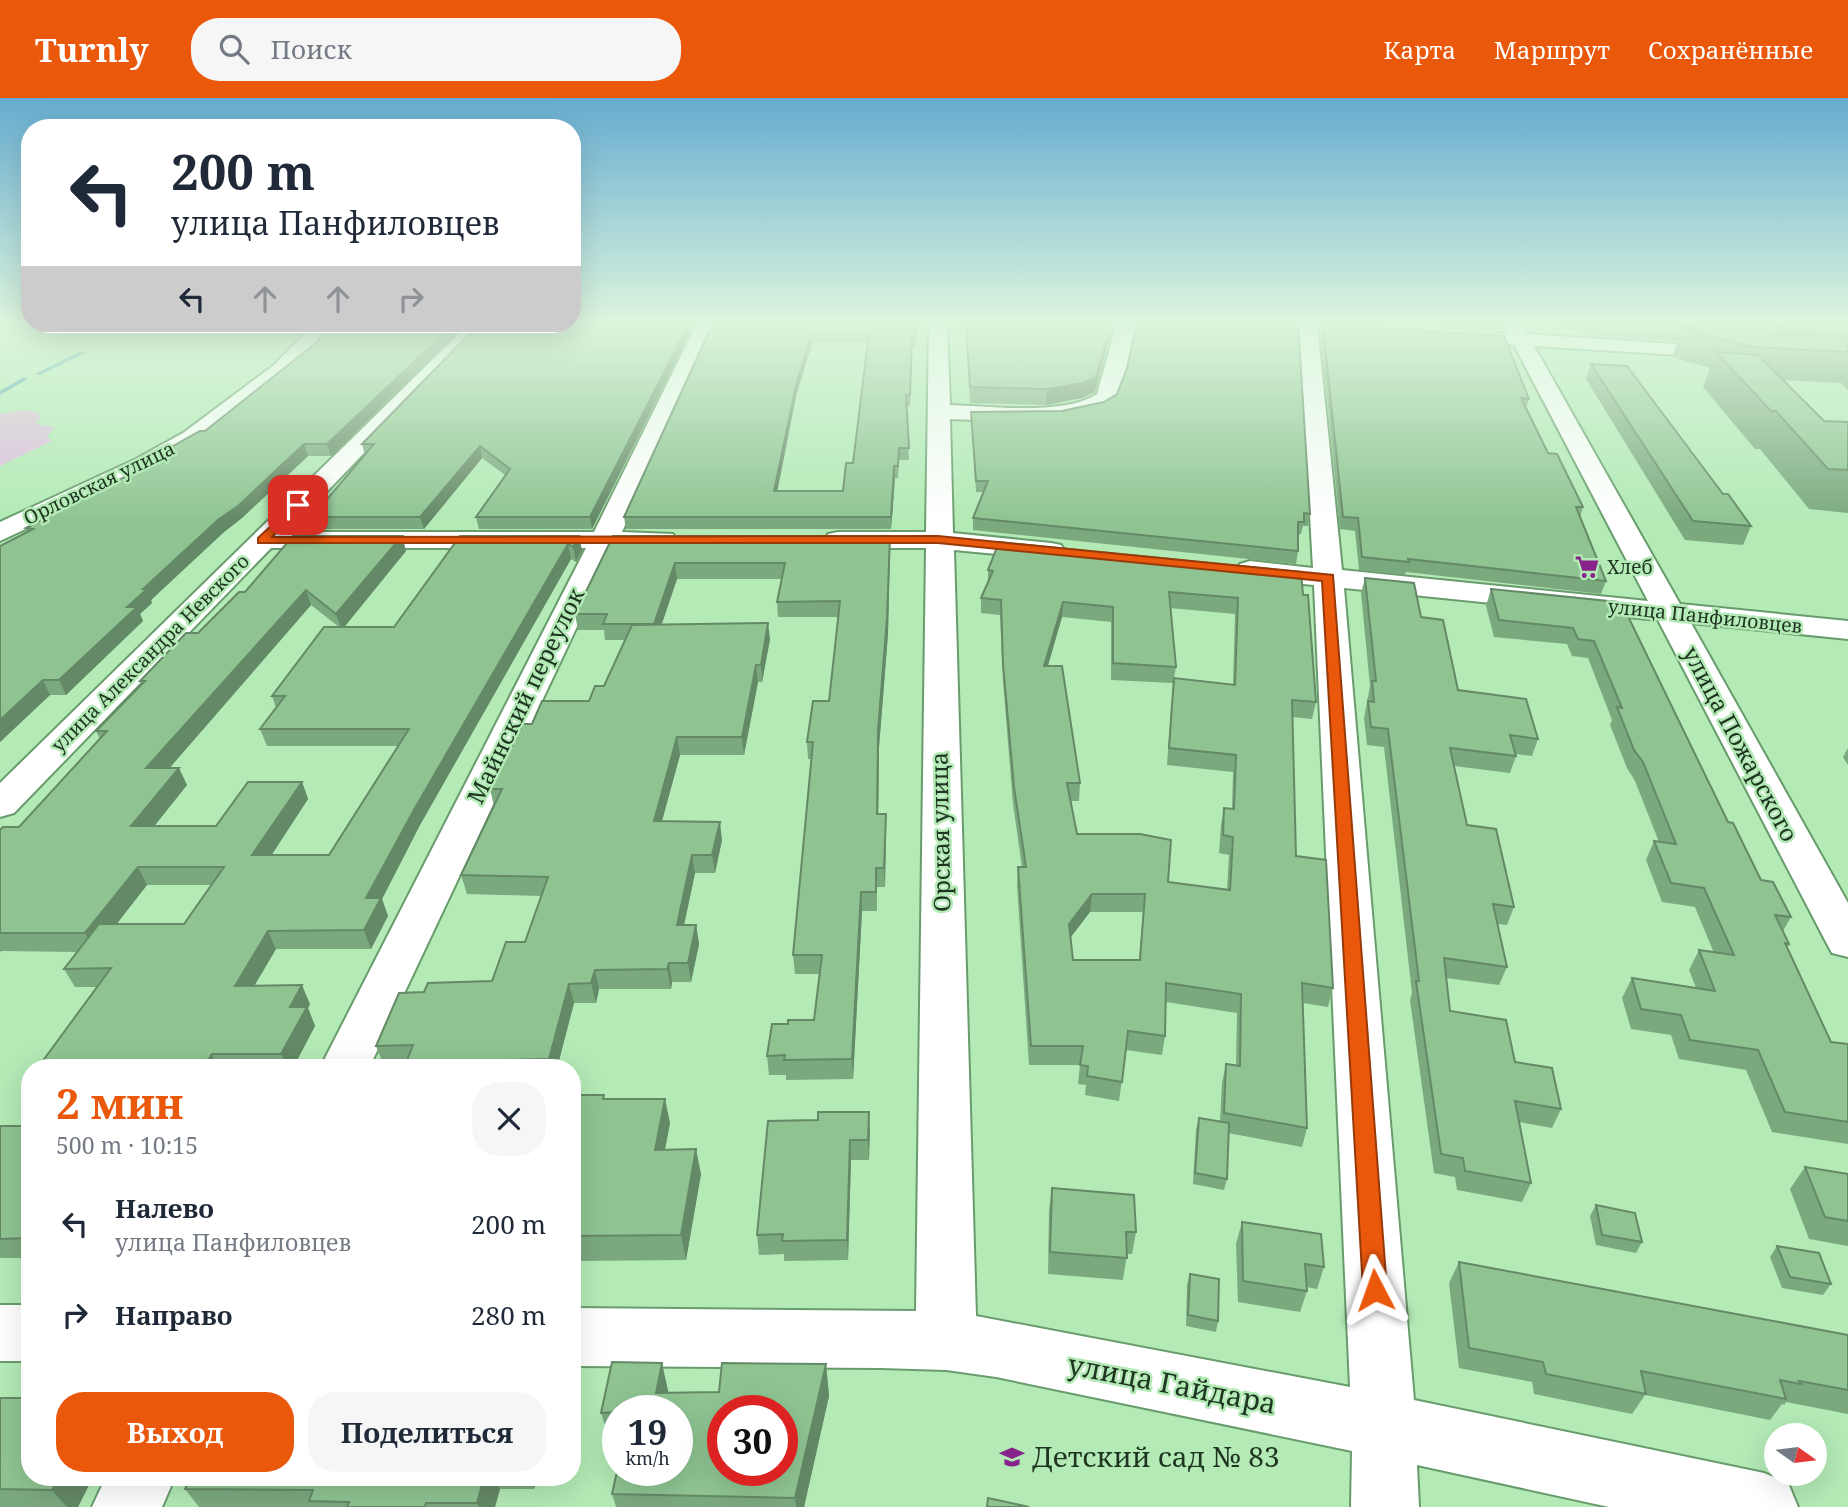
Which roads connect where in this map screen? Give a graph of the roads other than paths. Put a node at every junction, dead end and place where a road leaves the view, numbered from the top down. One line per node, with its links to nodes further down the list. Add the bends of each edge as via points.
1 (258, 389): 9 (street, Орловская улица, via 191,438)
2 (414, 389): 10 (street, улица Александра Невского)
3 (676, 389): 11 (street, Майнский переулок)
4 (939, 389): 8 (street, Орская улица)
5 (1109, 389): 8 (street, via 1098,405 1067,412)
6 (1311, 389): 17 (street)
7 (1547, 389): 18 (street, улица Пожарского)
8 (939, 412): 14 (street, Орская улица)
9 (0, 533)
10 (262, 540): 11 (street); 20 (street, улица Александра Невского)
11 (604, 540): 12 (street); 22 (street, Майнский переулок)
12 (688, 540)
13 (813, 540): 14 (street)
14 (938, 540): 15 (street); 26 (street, Орская улица)
15 (1074, 553)
16 (1222, 567): 17 (street, улица Панфиловцев)
17 (1328, 578): 18 (street, улица Панфиловцев); 27 (street)
18 (1669, 612): 19 (street, улица Панфиловцев); 21 (street, улица Пожарского)
19 (1848, 630)
20 (0, 805)
21 (1848, 943)
22 (348, 1059)
23 (0, 1333): 24 (street)
24 (21, 1333)
25 (581, 1337): 26 (street, улица Гайдара)
26 (946, 1341): 27 (street, улица Гайдара)
27 (1384, 1426): 30 (street); 31 (street, улица Гайдара)
28 (137, 1486): 29 (street)
29 (126, 1507)
30 (1385, 1507)
31 (1764, 1507)

